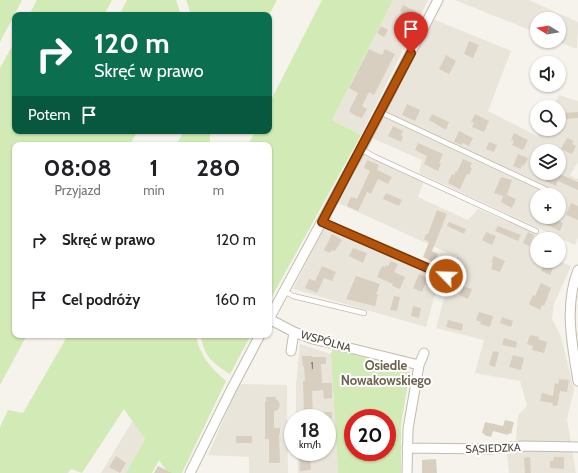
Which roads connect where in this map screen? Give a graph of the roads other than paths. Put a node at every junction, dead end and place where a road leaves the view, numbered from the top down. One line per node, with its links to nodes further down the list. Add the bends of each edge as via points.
1 (438, 0): 2 (street)
2 (380, 112): 3 (street); 4 (lane)
3 (361, 149): 5 (street); 6 (lane)
4 (543, 188)
5 (322, 222): 8 (lane); 9 (street)
6 (536, 231)
7 (578, 270): 18 (street, via 574,282 570,323)
8 (446, 276)
9 (284, 291): 10 (street); 11 (lane, via 294,296)
10 (272, 313)
11 (364, 313)
12 (272, 321): 13 (street, WSPÓLNA)
13 (294, 332): 15 (street); 17 (street, WSPÓLNA)
14 (258, 338): 21 (street)
15 (291, 351)
16 (424, 353): 17 (street)
17 (419, 365): 20 (street)
18 (578, 381)
19 (578, 447): 20 (street, SĄSIEDZKA)
20 (407, 448): 22 (street)
21 (190, 473)
22 (407, 473)

